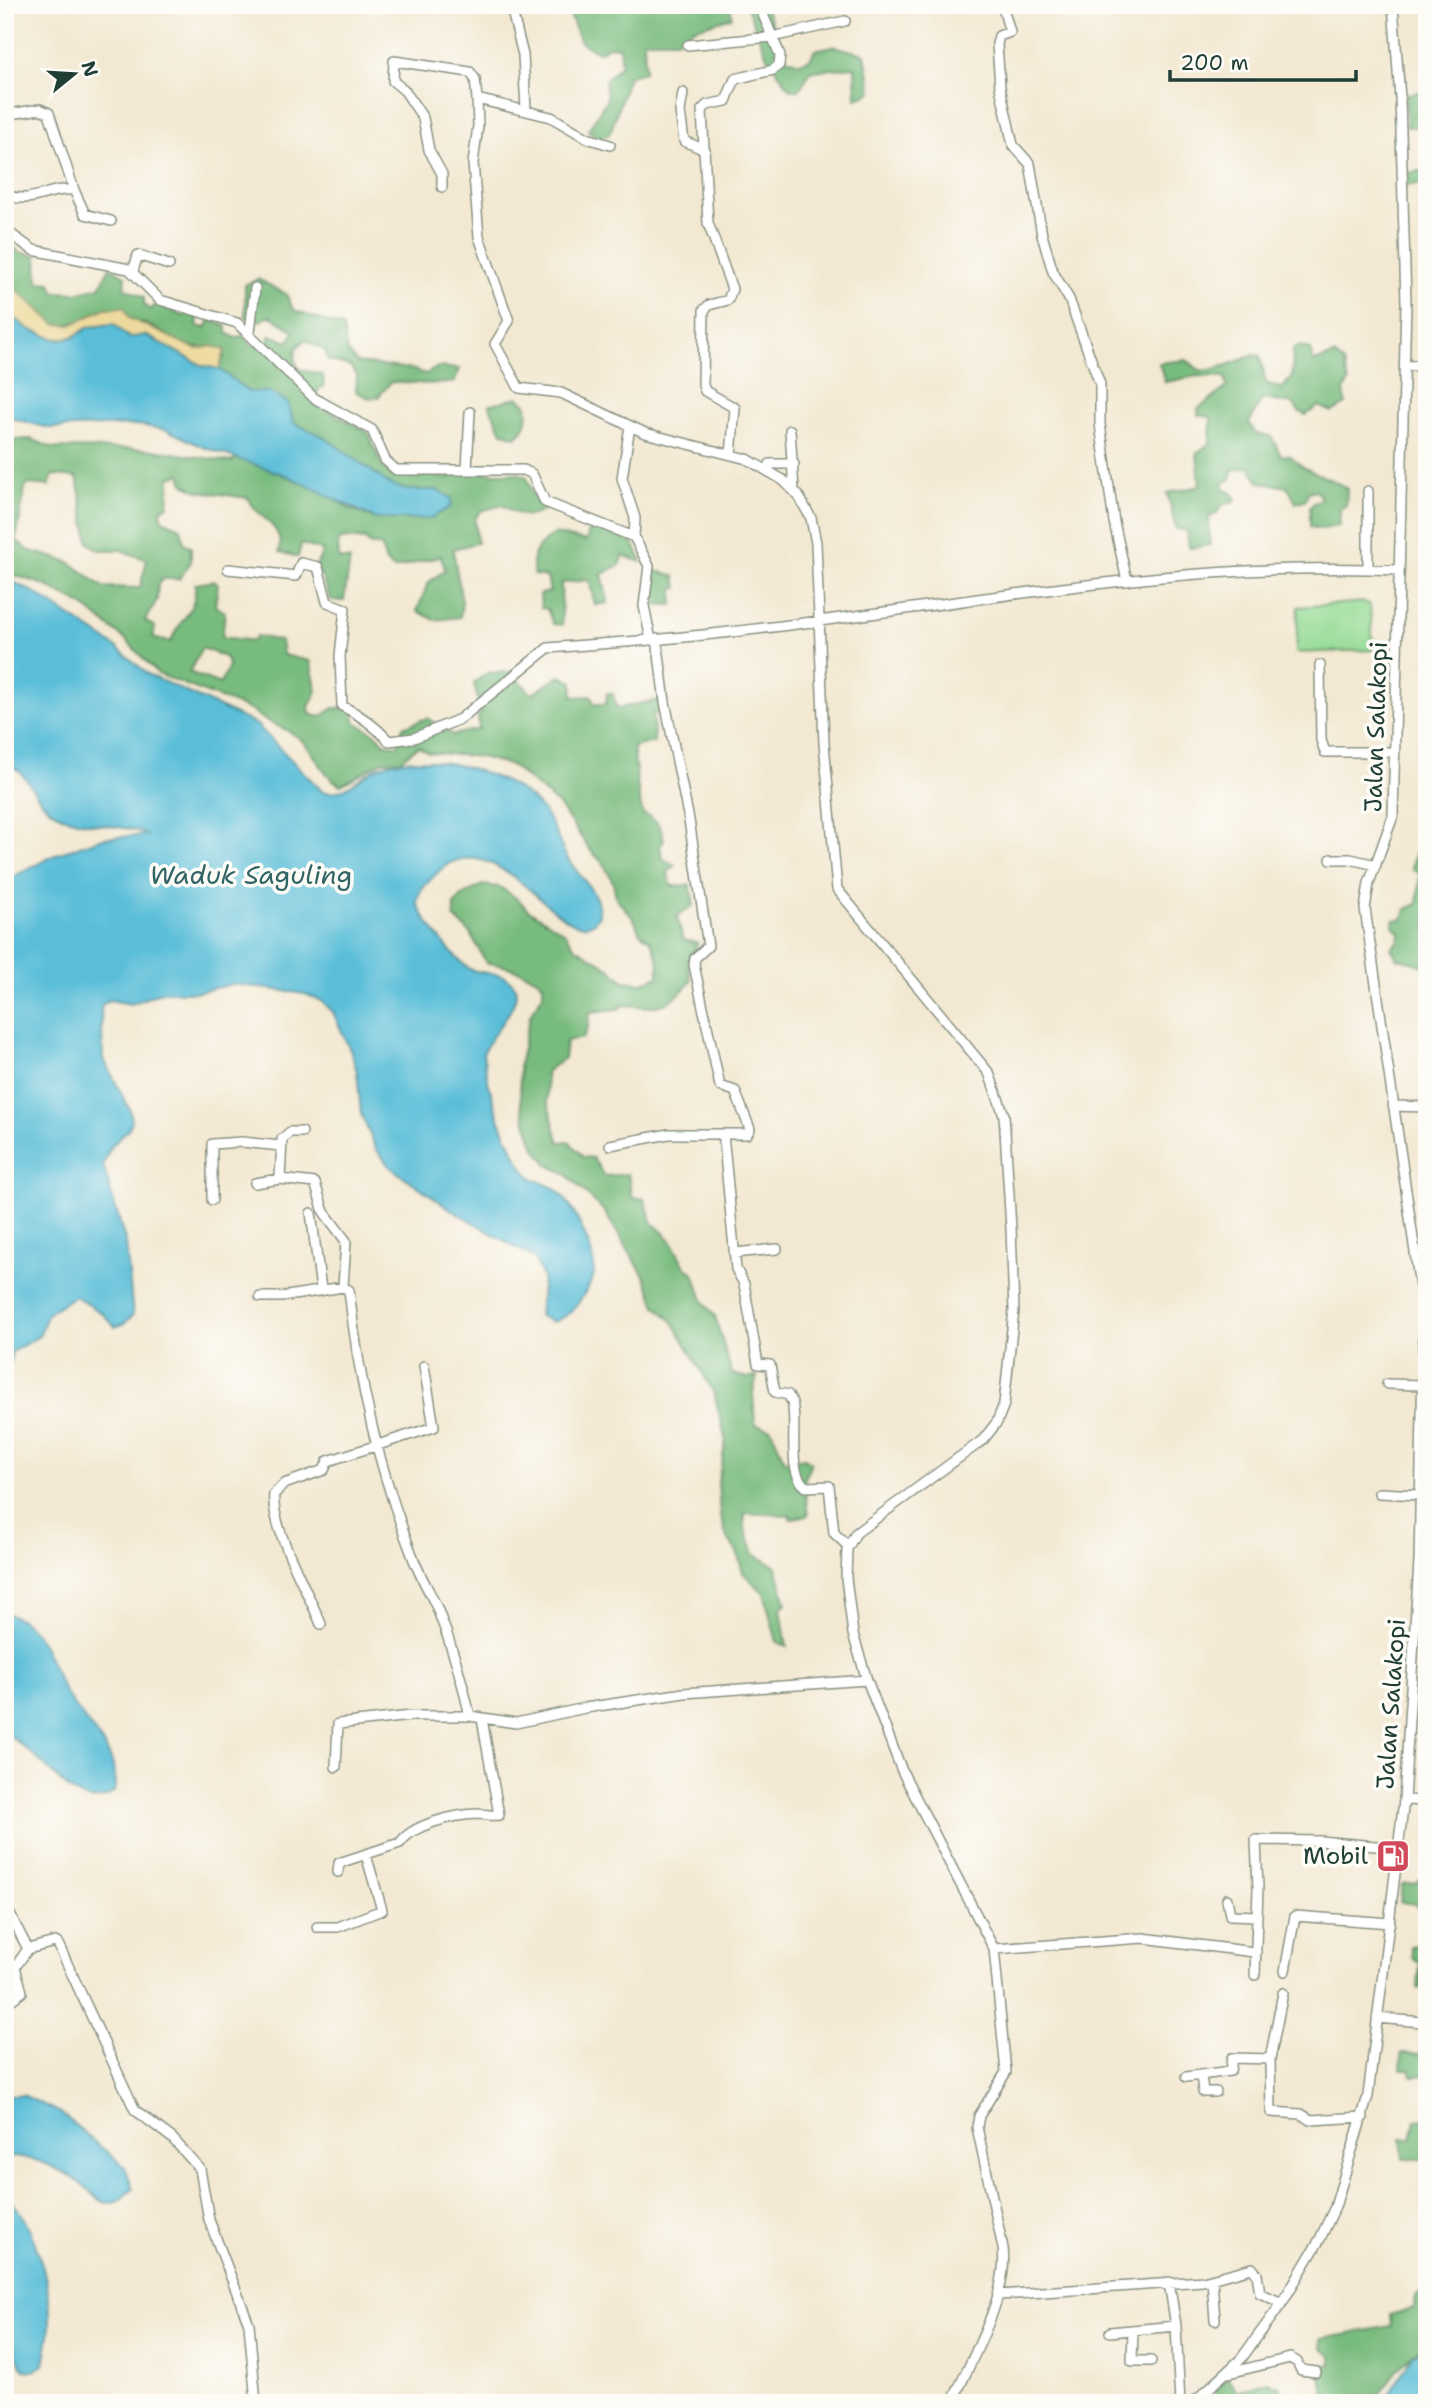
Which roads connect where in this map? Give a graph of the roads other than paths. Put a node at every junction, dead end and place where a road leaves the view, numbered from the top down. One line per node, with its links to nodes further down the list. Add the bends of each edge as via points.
1 (759, 5): 6 (street)
2 (1002, 5): 38 (street, via 1010,32 999,36 997,44 1008,125 1013,145 1030,164 1054,274 1069,299 1100,384 1100,424)
3 (1393, 5): 24 (street, Jalan Salakopi, via 1401,111)
4 (512, 11): 10 (street, via 523,55)
5 (845, 21): 6 (street)
6 (772, 37): 7 (street); 13 (street, via 780,55 776,68 735,79 726,101 702,108)
7 (688, 45)
8 (683, 93): 13 (street, via 684,141)
9 (477, 99): 10 (street); 14 (street, via 470,72 393,63 394,84 405,91 423,118); 26 (street, via 473,163 479,237 509,323 495,342 498,352 521,389 561,393)
10 (526, 109): 12 (street)
11 (5, 115): 15 (street, via 40,109 49,113)
12 (610, 145)
13 (705, 150): 28 (street, via 708,223 732,289 728,300 705,310 703,385 705,391 735,408)
14 (442, 187)
15 (74, 190): 16 (street, via 28,200); 17 (street, via 85,214)
16 (5, 195)
17 (111, 220)
18 (5, 230): 20 (street, via 33,250)
19 (169, 265): 20 (street, via 138,255)
20 (133, 271): 22 (street, via 159,299 233,321)
21 (256, 288): 22 (street)
22 (250, 332): 31 (street, via 314,398 372,430 394,469)
23 (1427, 365): 24 (street)
24 (1406, 366): 37 (street, Jalan Salakopi)
25 (470, 412): 31 (street)
26 (629, 426): 28 (street); 34 (street, via 622,478 633,512)
27 (790, 430): 30 (street)
28 (731, 455): 32 (street, via 755,463)
29 (770, 464): 30 (street)
30 (794, 464): 32 (street)
31 (467, 470): 34 (street, via 527,471 545,502)
32 (794, 490): 39 (street, via 814,530)
33 (1368, 491): 35 (street)
34 (634, 537): 40 (street, via 648,563 644,606)
35 (1368, 568): 37 (street); 38 (street, via 1194,573)
36 (228, 569): 40 (street, via 296,576 301,563 318,566 327,602 345,609 340,656 342,706 389,741 408,740 460,719 548,648)
37 (1399, 570): 42 (street, Jalan Salakopi)
38 (1127, 581): 39 (street)
39 (818, 619): 40 (street); 67 (street, via 836,887 994,1082 1005,1122 1014,1301 1004,1404 990,1432 872,1519)
40 (654, 639): 48 (street, via 708,946 694,965 720,1086 735,1091 750,1129)
41 (1320, 665): 42 (street, via 1325,752)
42 (1395, 752): 44 (street, Jalan Salakopi, via 1393,820)
43 (1331, 859): 44 (street)
44 (1376, 865): 45 (street, Jalan Salakopi, via 1365,909)
45 (1393, 1106): 46 (street); 61 (street, Jalan Salakopi, via 1423,1301)
46 (1427, 1107)
47 (302, 1132): 49 (street, via 285,1136)
48 (723, 1135): 50 (street, via 669,1134); 56 (street)
49 (281, 1146): 51 (street); 53 (street, via 212,1144)
50 (610, 1146)
51 (280, 1179): 52 (street); 57 (street, via 317,1185 324,1212 346,1241)
52 (256, 1183)
53 (212, 1200)
54 (311, 1213): 58 (street)
55 (777, 1249): 56 (street)
56 (734, 1253): 67 (street, via 746,1291 758,1364 770,1364 775,1392 788,1395 792,1402 799,1480 806,1487 829,1486 834,1533)
57 (343, 1286): 58 (street); 64 (street, via 349,1290 360,1380)
58 (321, 1289): 59 (street)
59 (260, 1297)
60 (424, 1366): 64 (street, via 434,1426)
61 (1425, 1372): 63 (street, Jalan Salakopi)
62 (1387, 1384): 63 (street)
63 (1422, 1385): 66 (street, Jalan Salakopi)
64 (376, 1446): 68 (street, via 328,1461 324,1470 284,1484 274,1494 282,1541); 70 (street, via 414,1561 455,1659)
65 (1379, 1493): 66 (street)
66 (1421, 1495): 73 (street, Jalan Salakopi)
67 (848, 1546): 69 (street, via 845,1565 850,1612)
68 (321, 1624)
69 (867, 1680): 71 (street, via 684,1693 522,1723); 84 (street, via 902,1771)
70 (470, 1716): 71 (street); 72 (street, via 411,1716 338,1724)
71 (482, 1718): 76 (street, via 499,1815 469,1815 420,1828 400,1843)
72 (336, 1768)
73 (1404, 1800): 74 (street); 75 (street, Jalan Salakopi)
74 (1427, 1801)
75 (1398, 1848): 80 (street, via 1257,1840); 81 (street, Jalan Salakopi)
76 (366, 1855): 77 (street, via 339,1863); 82 (street, via 382,1911 335,1928)
77 (338, 1872)
78 (1227, 1899): 80 (street, via 1230,1915)
79 (5, 1905): 83 (street)
80 (1257, 1916): 85 (street)
81 (1390, 1923): 86 (street, via 1295,1916); 90 (street, Jalan Salakopi)
82 (317, 1927)
83 (28, 1949): 89 (street, via 15,1967 22,1992); 108 (street, via 58,1944 135,2110 172,2138 200,2169 209,2220 249,2324)
84 (994, 1949): 85 (street, via 1143,1938); 99 (street, via 1006,2072 977,2127 1003,2248)
85 (1255, 1952): 87 (street)
86 (1285, 1971)
87 (1255, 1975)
88 (1283, 1993): 92 (street)
89 (8, 2002)
90 (1377, 2018): 91 (street); 96 (street, Jalan Salakopi)
91 (1422, 2022)
92 (1270, 2059): 93 (street, via 1232,2058 1230,2071); 96 (street, via 1272,2113 1301,2114 1311,2120)
93 (1201, 2075): 94 (street); 95 (street, via 1203,2092)
94 (1186, 2077)
95 (1216, 2092)
96 (1363, 2117): 100 (street, Jalan Salakopi, via 1333,2213)
97 (1212, 2280): 98 (street); 100 (street, via 1251,2268 1257,2274 1260,2293); 101 (street)
98 (1169, 2282): 99 (street); 102 (street)
99 (999, 2295): 109 (street)
100 (1282, 2303): 107 (street, Jalan Salakopi)
101 (1215, 2320)
102 (1176, 2326): 103 (street); 110 (street)
103 (1133, 2330): 104 (street); 105 (street, via 1132,2361)
104 (1110, 2332)
105 (1151, 2361)
106 (1316, 2372): 107 (street, via 1303,2371 1290,2358)
107 (1227, 2373): 111 (street, Jalan Salakopi)
108 (256, 2403)
109 (952, 2403)
110 (1180, 2403)
111 (1193, 2403)

